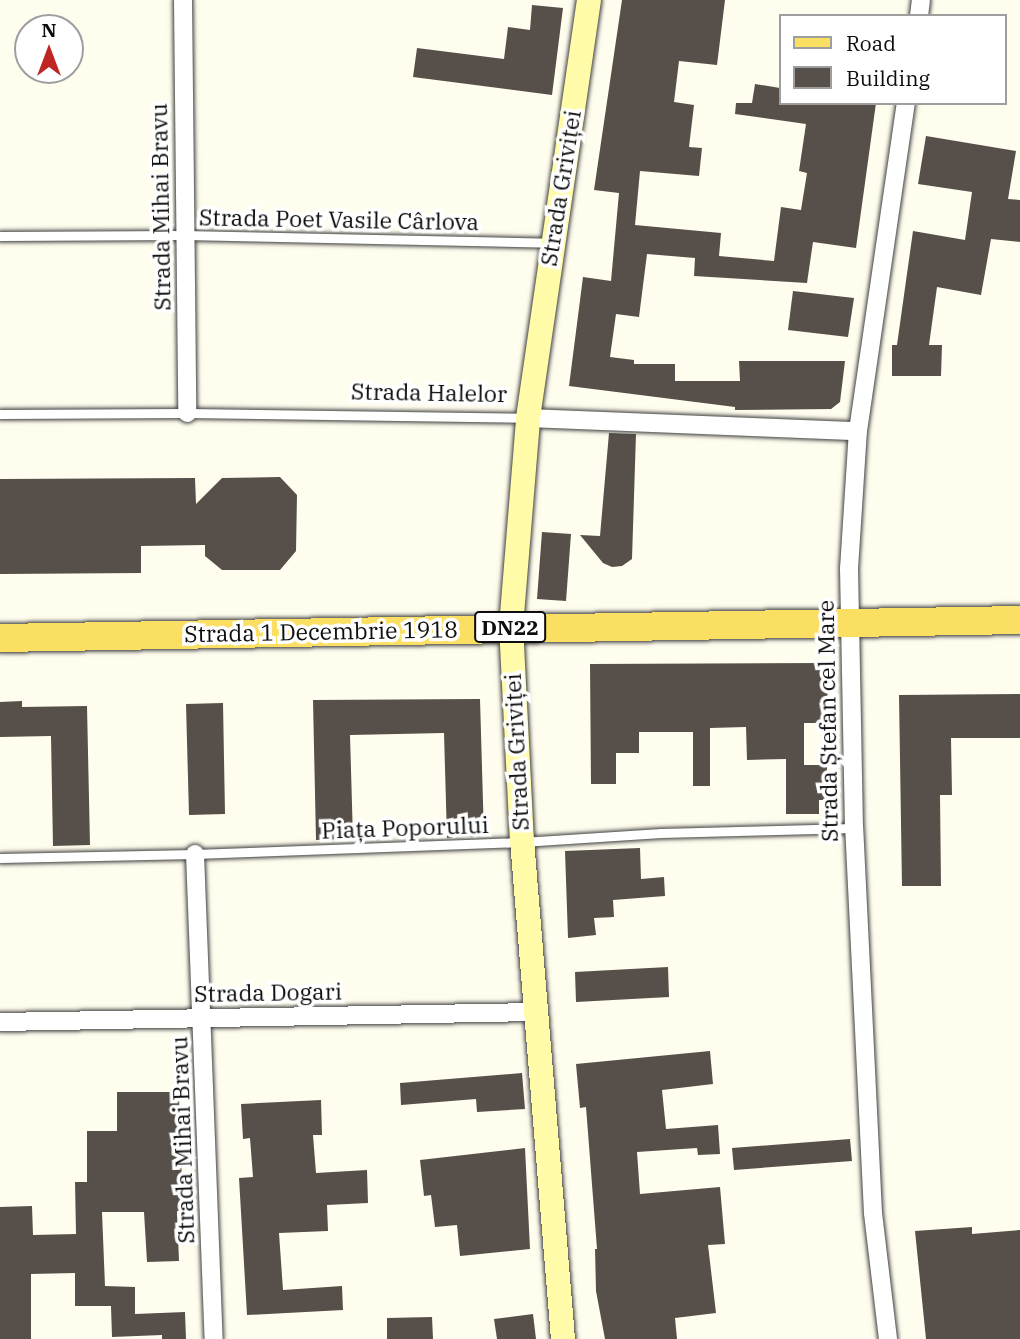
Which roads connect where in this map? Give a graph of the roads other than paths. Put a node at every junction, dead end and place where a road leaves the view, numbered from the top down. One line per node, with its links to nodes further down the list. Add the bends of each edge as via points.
1 (183, 0): 4 (street, Strada Mihai Bravu)
2 (589, 0): 6 (main road, Strada Griviței)
3 (906, 105): 10 (street, Strada Ștefan cel Mare)
4 (184, 235): 5 (lane, Strada Poet Vasile Cârlova); 6 (lane, Strada Poet Vasile Cârlova); 7 (street, Strada Mihai Bravu)
5 (0, 236)
6 (551, 243): 9 (main road, Strada Griviței)
7 (187, 413): 8 (lane, Strada Halelor); 9 (lane, Strada Halelor)
8 (0, 414)
9 (528, 418): 10 (street, Strada Halelor); 13 (main road, Strada Griviței)
10 (858, 431): 12 (street, Strada Ștefan cel Mare)
11 (1020, 620): 12 (main road, Strada 1 Decembrie 1918 / DN22)
12 (848, 621): 13 (main road, Strada 1 Decembrie 1918 / DN22); 15 (street, Strada Ștefan cel Mare)
13 (510, 627): 14 (main road, Strada 1 Decembrie 1918 / DN22); 16 (main road, Strada Griviței)
14 (0, 638)
15 (854, 828): 16 (lane, Piața Poporului); 24 (street, Strada Ștefan cel Mare, via 873,1213)
16 (522, 842): 17 (lane, Piața Poporului); 19 (main road, Strada Griviței)
17 (195, 855): 18 (lane, Piața Poporului); 20 (street, Strada Mihai Bravu)
18 (0, 858)
19 (536, 1012): 20 (street, Strada Dogari); 23 (main road, Strada Griviței)
20 (201, 1018): 21 (street, Strada Dogari); 22 (street, Strada Mihai Bravu)
21 (0, 1022)
22 (215, 1339)
23 (563, 1339)
24 (888, 1339)

